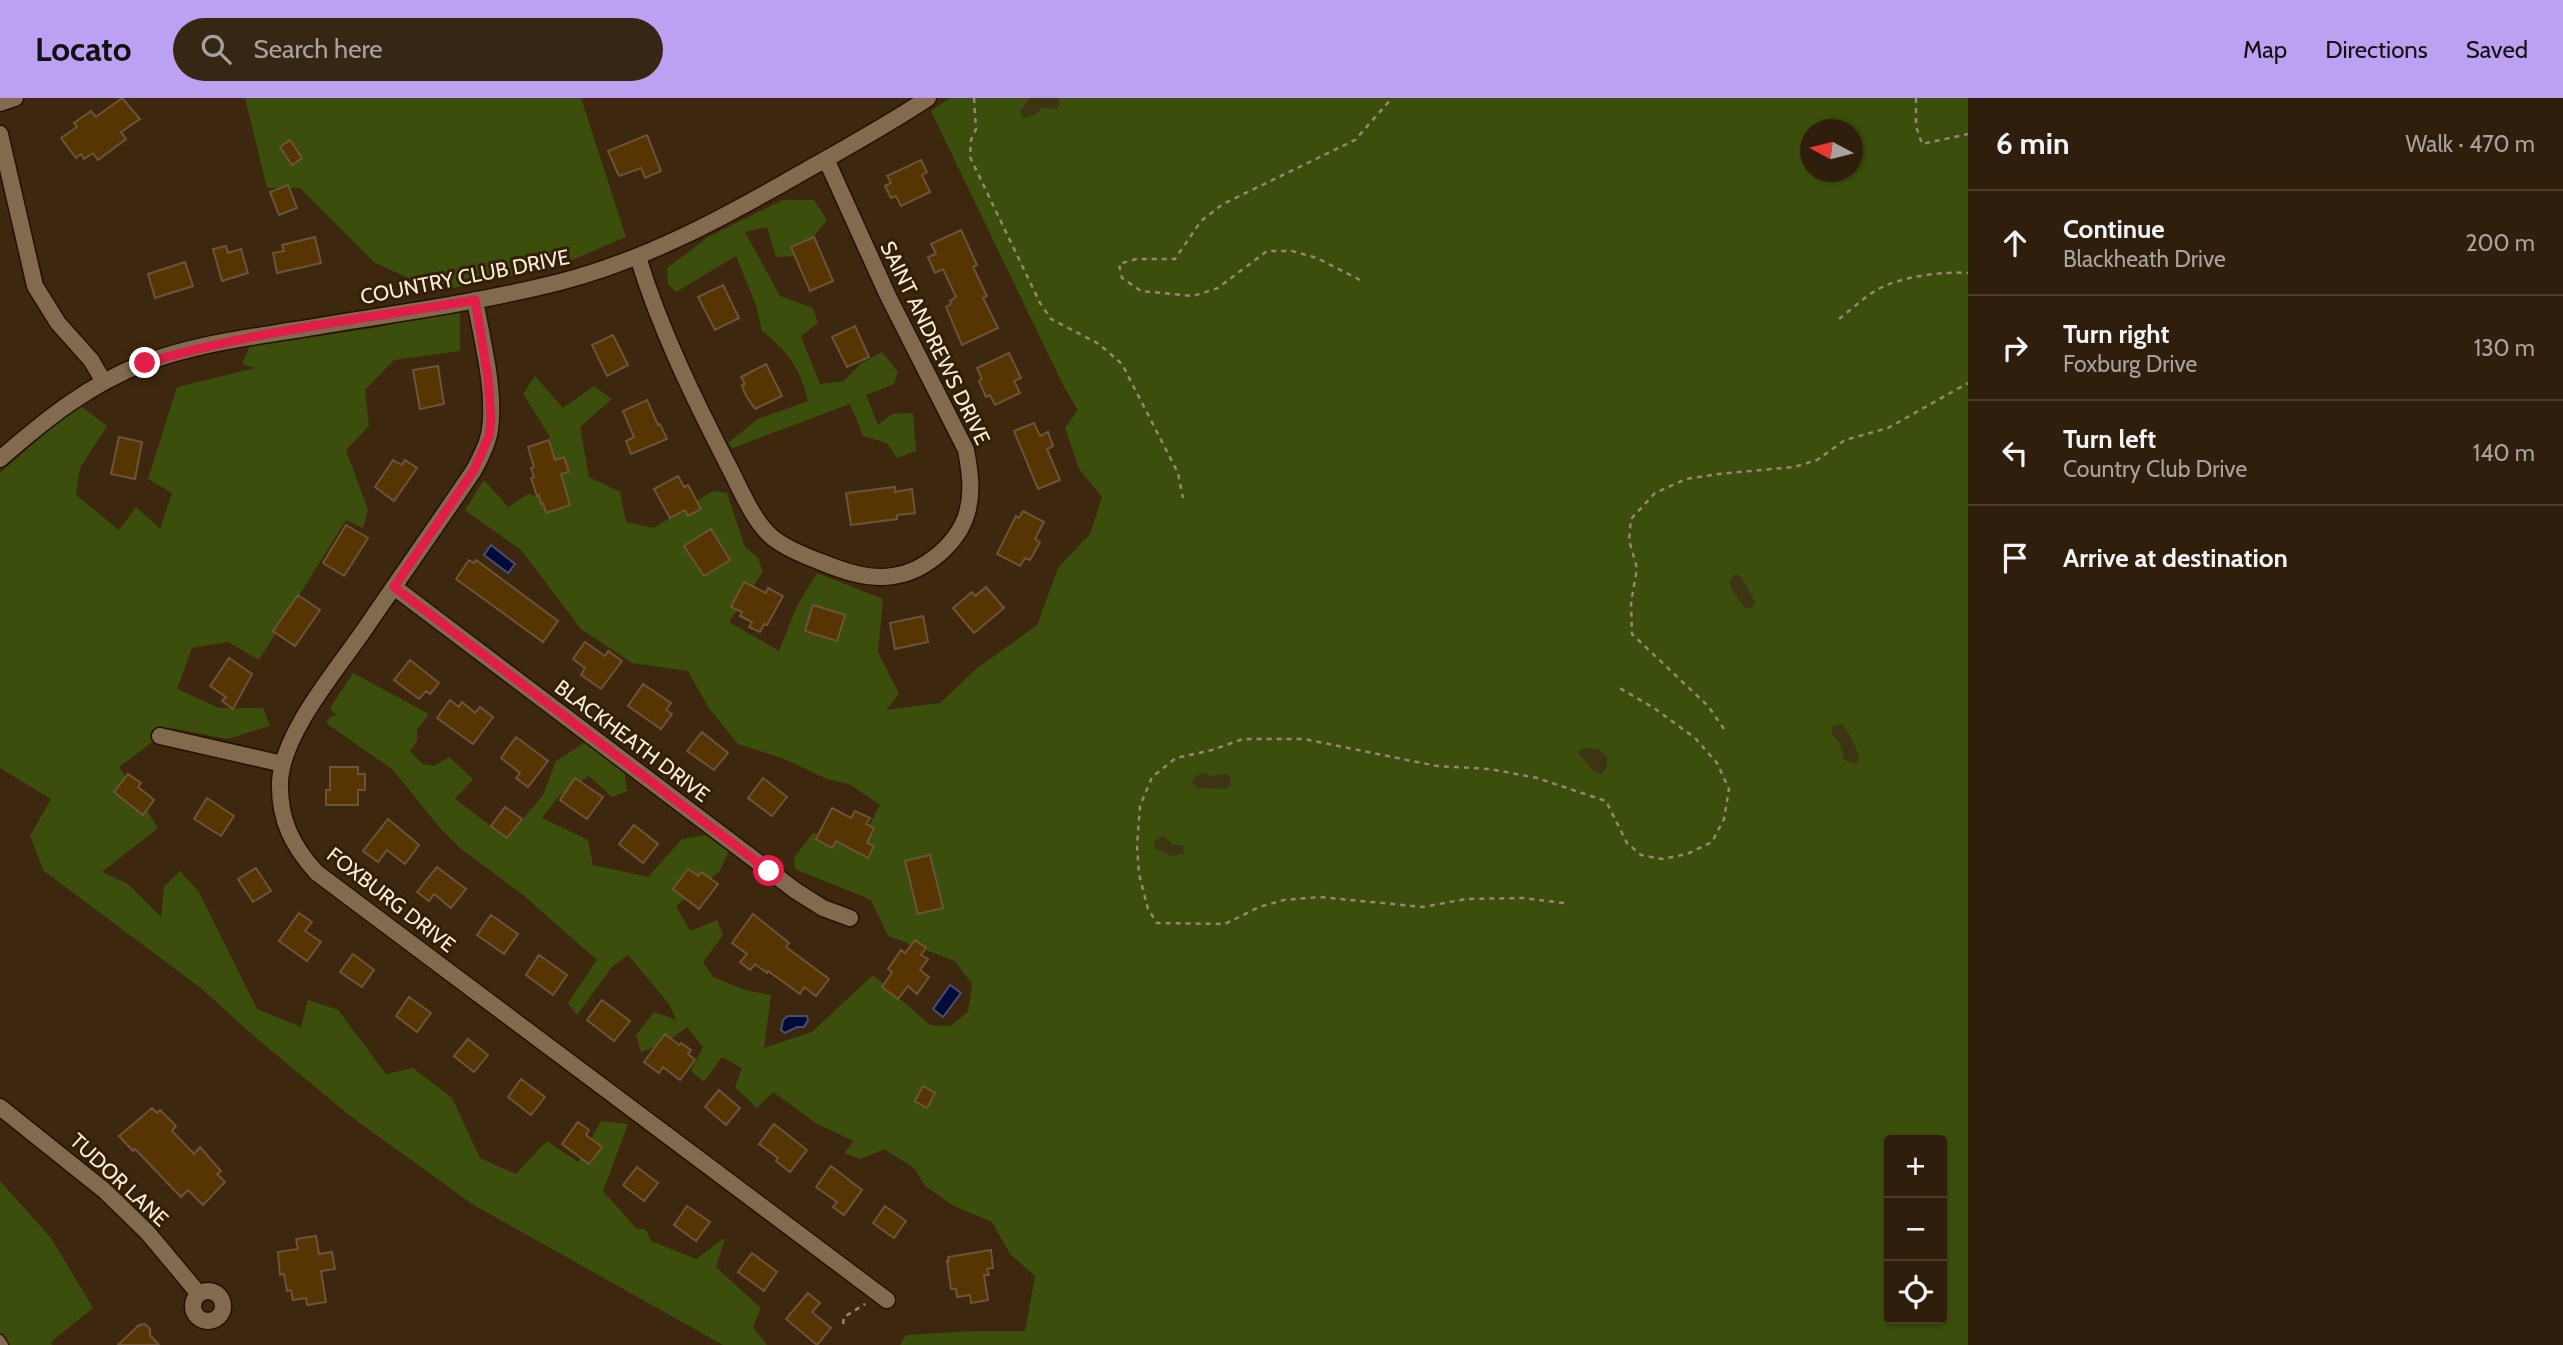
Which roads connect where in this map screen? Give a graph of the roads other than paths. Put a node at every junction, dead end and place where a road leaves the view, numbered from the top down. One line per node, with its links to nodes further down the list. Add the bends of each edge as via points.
1 (15, 98): 3 (street)
2 (928, 98): 5 (street, COUNTRY CLUB DRIVE)
3 (0, 103)
4 (0, 134): 8 (street, via 36,286)
5 (826, 159): 6 (street, COUNTRY CLUB DRIVE, via 696,231); 6 (street, SAINT ANDREWS DRIVE, via 888,296 966,450 971,475 966,515 946,547 927,563 893,577 846,572 773,538 747,502 719,449 651,301)
6 (638, 257): 7 (street, COUNTRY CLUB DRIVE, via 560,282)
7 (475, 300): 8 (street, COUNTRY CLUB DRIVE, via 190,349); 10 (street, FOXBURG DRIVE, via 489,388 489,436 474,470)
8 (104, 382): 9 (street, COUNTRY CLUB DRIVE, via 78,396)
9 (0, 459)
10 (394, 587): 12 (street, FOXBURG DRIVE, via 296,730); 13 (street, BLACKHEATH DRIVE, via 796,891)
11 (160, 736): 12 (street)
12 (283, 764): 16 (street, FOXBURG DRIVE, via 281,798 289,836 317,873)
13 (850, 918)
14 (0, 1107): 15 (street, TUDOR LANE, via 105,1191)
15 (199, 1294)
16 (883, 1297)
17 (0, 1339): 18 (lane)
18 (4, 1345)

